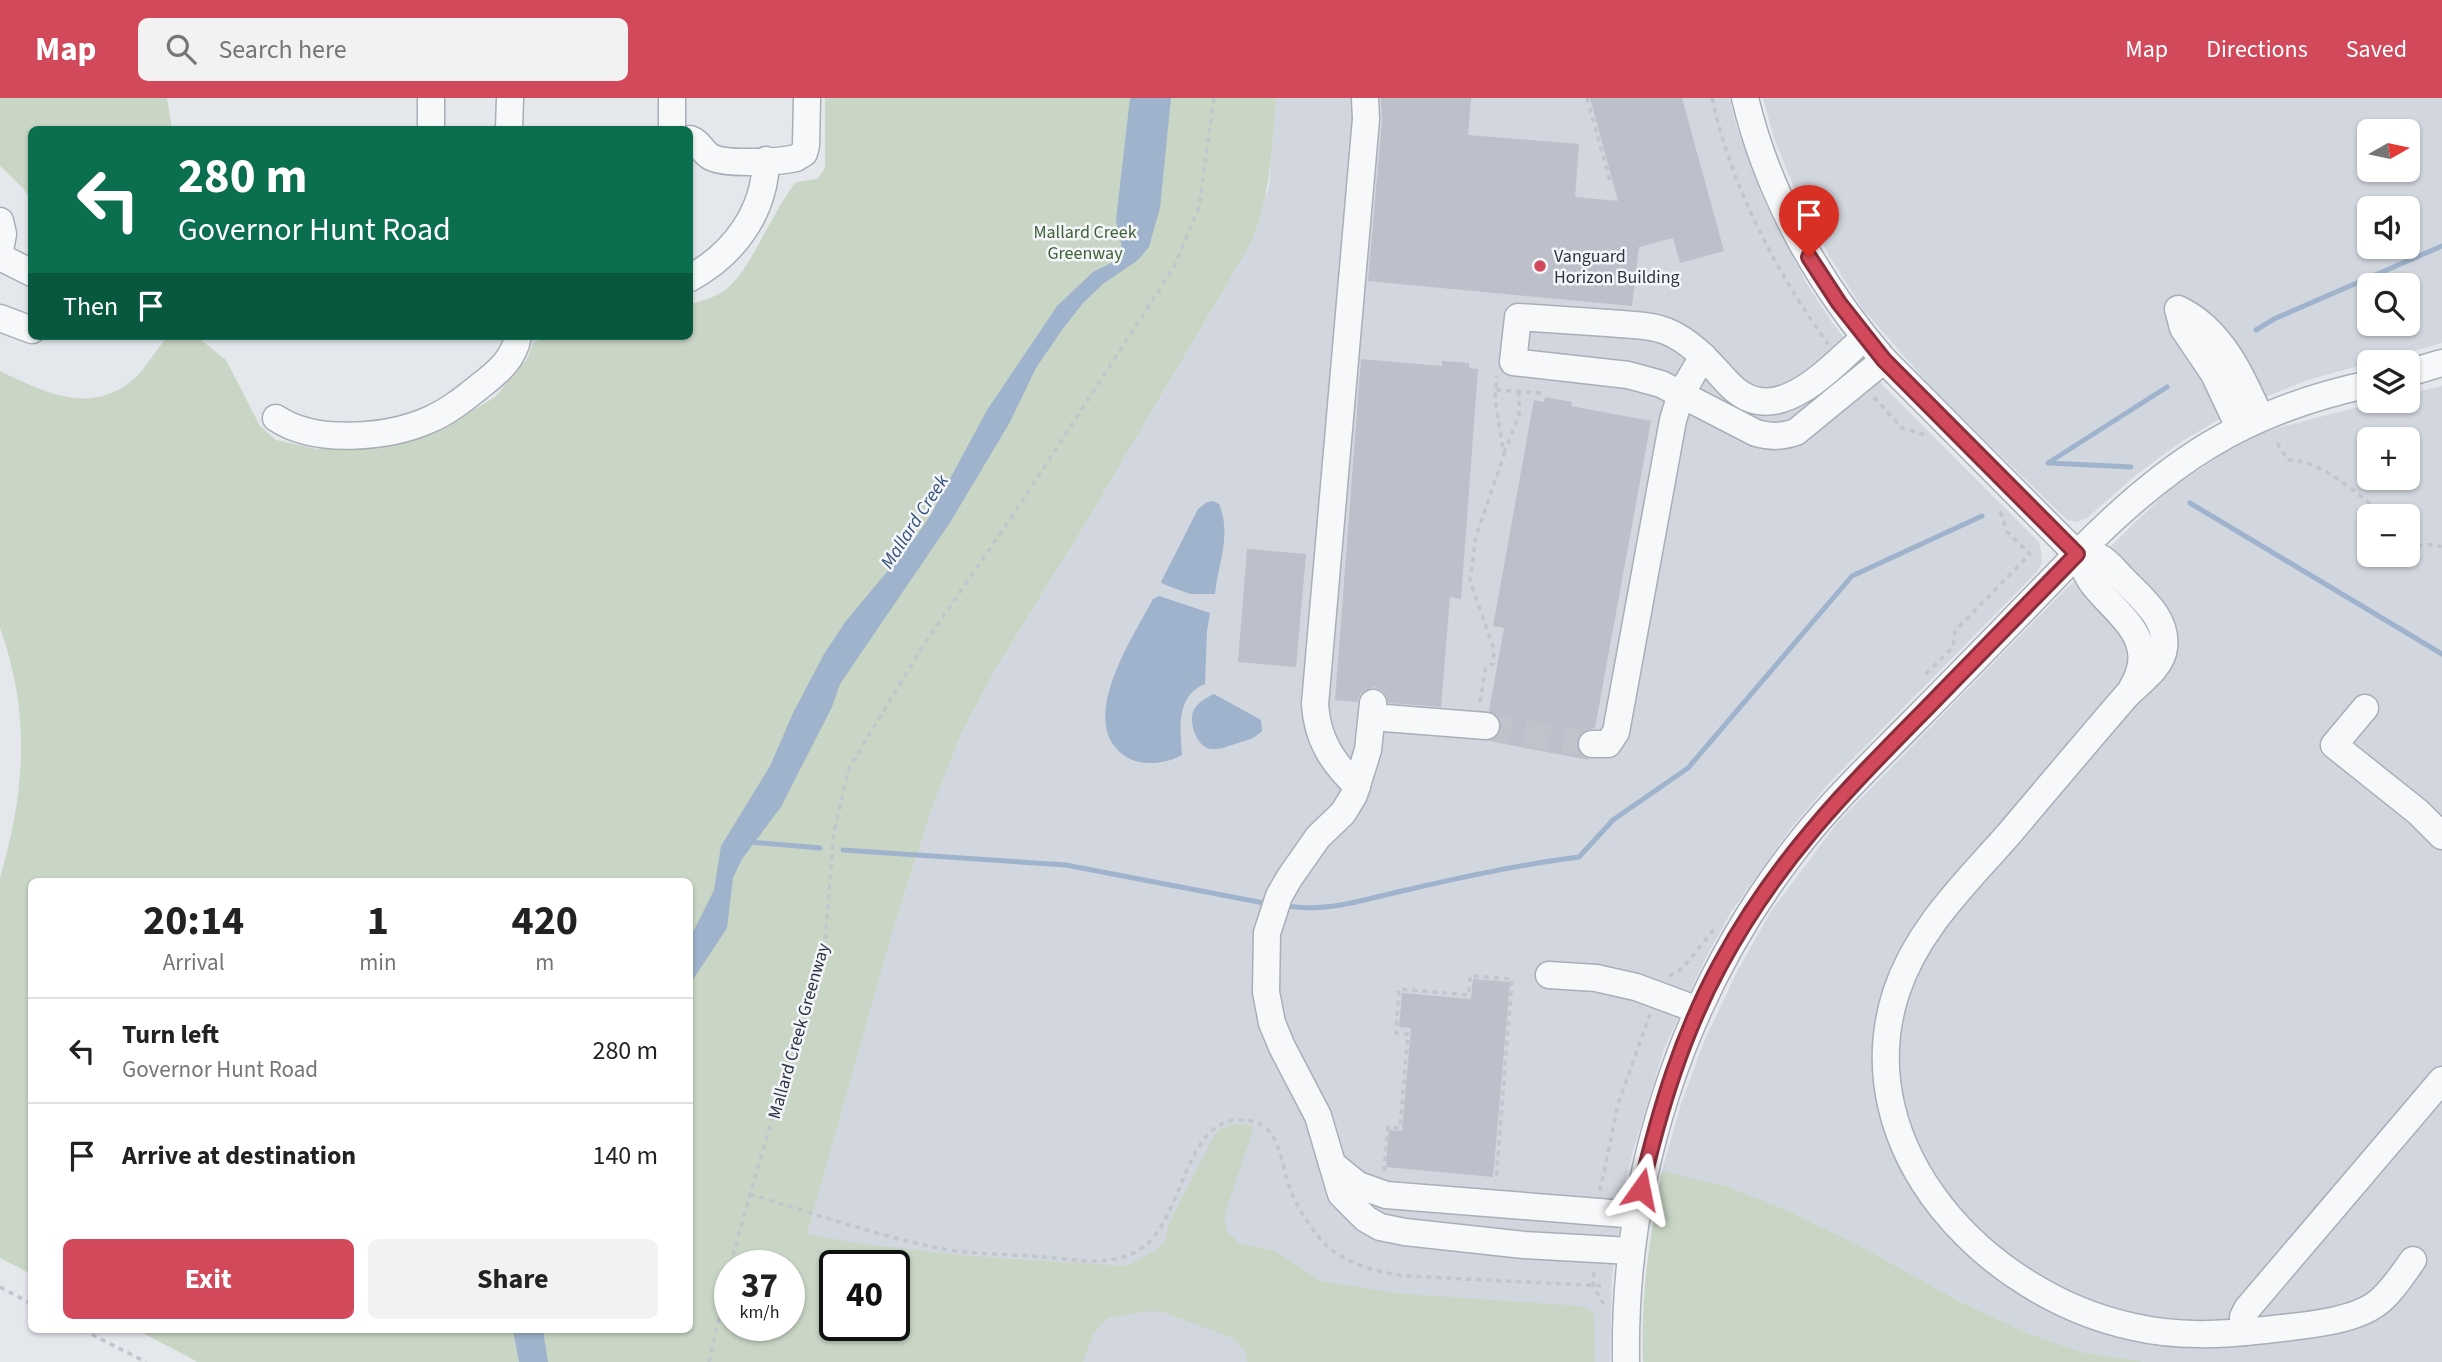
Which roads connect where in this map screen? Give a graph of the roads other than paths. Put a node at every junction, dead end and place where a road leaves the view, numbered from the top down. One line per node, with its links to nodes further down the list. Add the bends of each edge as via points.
1 (431, 98): 7 (street)
2 (510, 98): 8 (street)
3 (672, 98): 9 (street)
4 (807, 98): 11 (street, via 804,153 791,159)
5 (1365, 98): 36 (street, via 1315,704 1319,734 1327,751)
6 (1745, 98): 19 (street, via 1757,141 1796,233)
7 (431, 126)
8 (509, 126)
9 (672, 126)
10 (693, 140): 11 (street, via 707,155 720,160)
11 (766, 160): 16 (street, via 762,192 747,226 719,259)
12 (0, 221): 13 (street)
13 (0, 250)
14 (0, 257): 15 (street)
15 (28, 271)
16 (693, 276)
17 (0, 318): 18 (street)
18 (28, 328)
19 (1864, 338): 22 (street); 29 (street, via 1796,394 1780,400)
20 (517, 340): 30 (street, via 513,353 495,374 447,411 418,424 376,434 345,435 297,430)
21 (1703, 356): 28 (street); 28 (street, via 1681,338 1654,328 1518,317 1513,362 1629,375); 29 (street, via 1729,384)
22 (1884, 360): 31 (street, via 1796,432 1769,436); 32 (street)
23 (2442, 363): 24 (street)
24 (2420, 369)
25 (2442, 375): 26 (street)
26 (2420, 378)
27 (2357, 387): 32 (street, via 2250,422 2196,452 2164,474)
28 (1681, 394): 31 (street); 35 (street, via 1616,732 1608,744)
29 (1751, 399): 31 (street)
30 (276, 418)
31 (1740, 424)
32 (2077, 554): 39 (street, via 1811,830 1743,925); 47 (street, via 2104,560 2148,604 2164,638 2162,655 1918,943 1890,1016 1886,1054 1891,1105 1908,1156 1932,1194 1976,1244 2024,1282 2080,1311 2131,1327 2184,1334)
33 (2365, 708): 37 (street, via 2333,746)
34 (1481, 716): 36 (street, via 1373,710)
35 (1592, 744)
36 (1357, 786): 41 (street, via 1343,813 1318,837 1290,877 1267,933 1266,992 1272,1023 1318,1116)
37 (2442, 836)
38 (1549, 975): 39 (street, via 1636,987)
39 (1698, 1010): 43 (street, via 1656,1127)
40 (2442, 1080): 47 (street, via 2247,1309)
41 (1332, 1164): 42 (street, via 1358,1185 1386,1195); 44 (street, via 1341,1194 1380,1227)
42 (1527, 1206): 43 (street); 44 (street)
43 (1637, 1215): 45 (street)
44 (1524, 1245): 45 (street)
45 (1631, 1251): 48 (street)
46 (2413, 1260): 47 (street, via 2383,1298 2365,1311)
47 (2245, 1332)
48 (1626, 1362)

